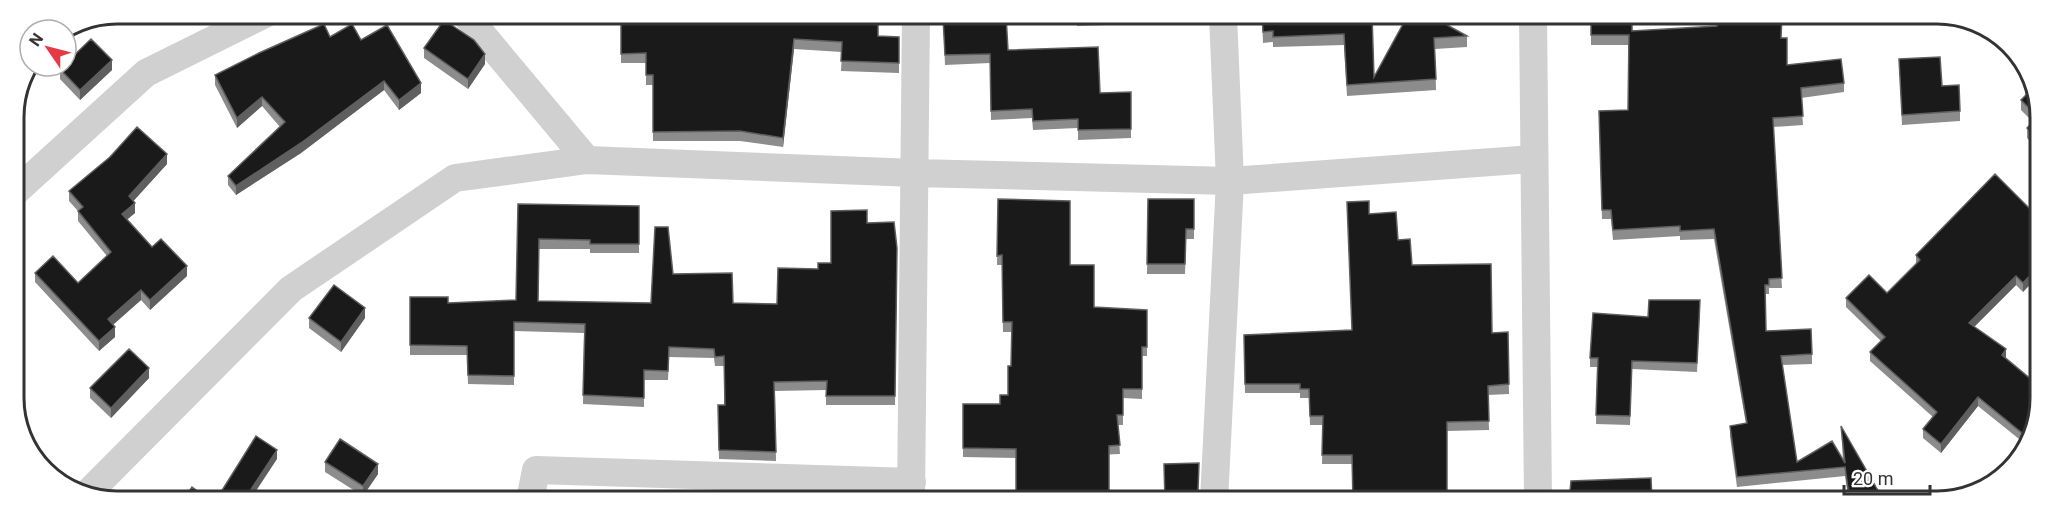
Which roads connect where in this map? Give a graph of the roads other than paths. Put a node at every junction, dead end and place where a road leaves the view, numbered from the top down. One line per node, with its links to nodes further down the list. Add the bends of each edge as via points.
1 (245, 24): 10 (street, via 146,73)
2 (473, 24): 7 (street)
3 (916, 24): 8 (street)
4 (1223, 24): 9 (street)
5 (1533, 24): 6 (street)
6 (1533, 159): 9 (street); 15 (street)
7 (587, 160): 8 (street); 11 (street, via 455,178 291,289)
8 (915, 173): 9 (street); 13 (street)
9 (1230, 181): 14 (street)
10 (24, 184)
11 (93, 488)
12 (532, 491): 13 (street, via 536,470)
13 (911, 491)
14 (1214, 491)
15 (1538, 491)

